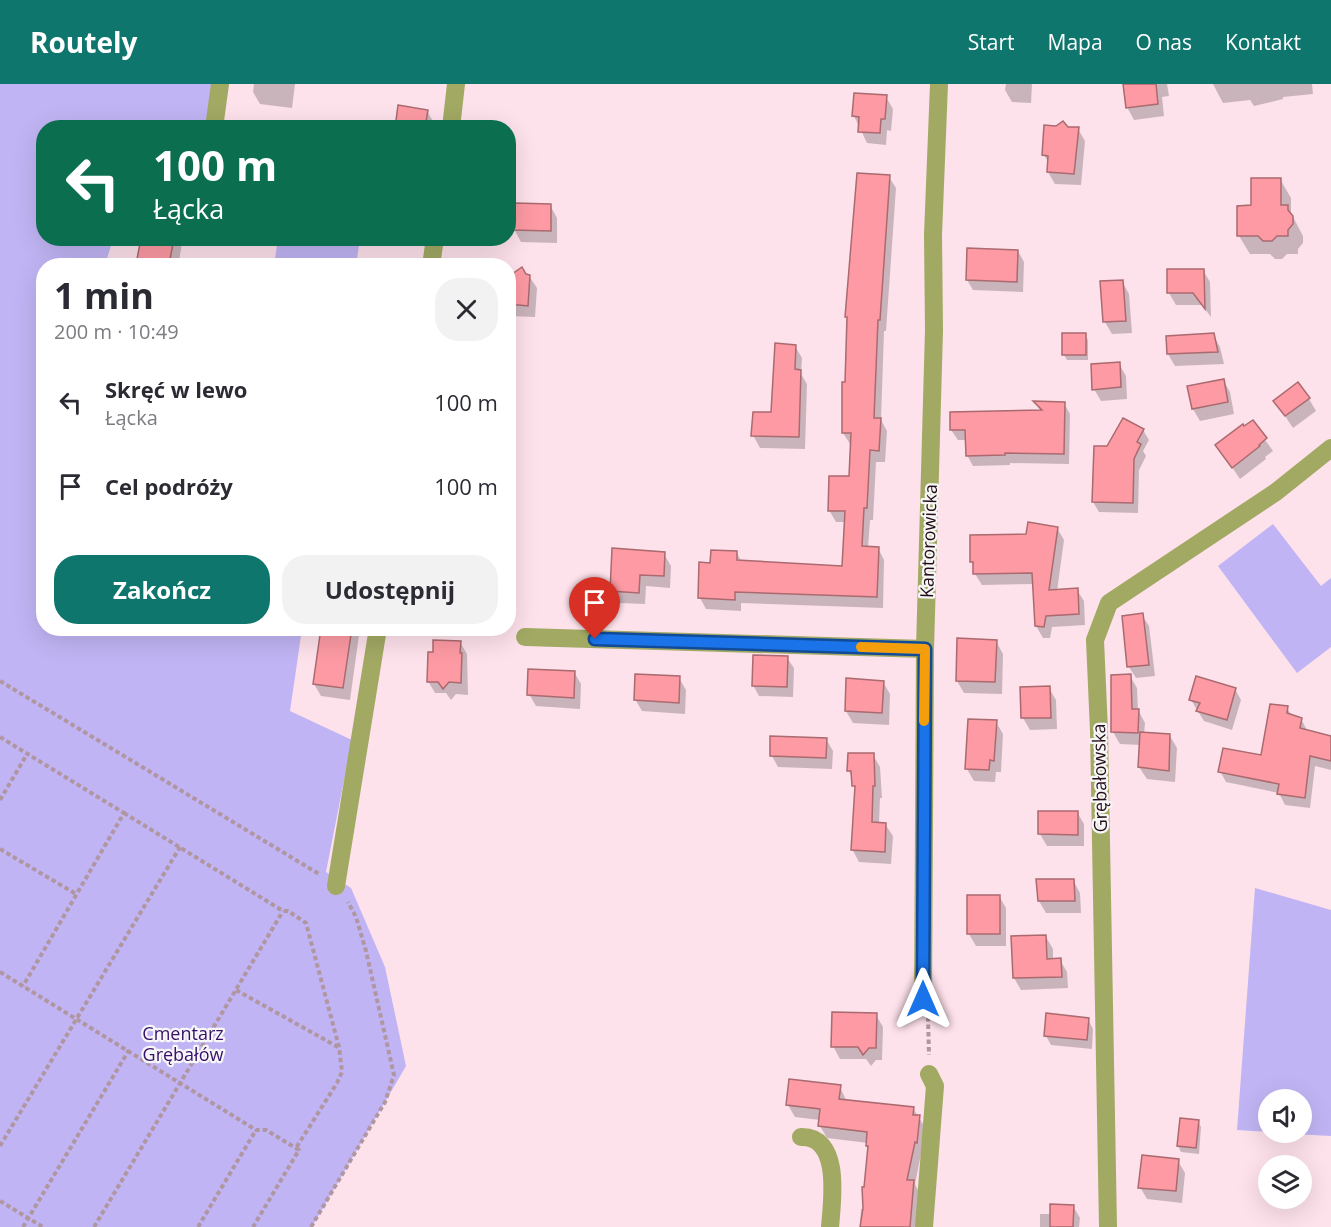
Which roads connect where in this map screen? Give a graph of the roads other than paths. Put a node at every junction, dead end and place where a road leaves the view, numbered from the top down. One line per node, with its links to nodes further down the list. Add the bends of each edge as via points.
1 (220, 84): 4 (street)
2 (456, 84): 5 (street)
3 (939, 84): 9 (street, Kantorowicka)
4 (215, 120)
5 (452, 120)
6 (1331, 448): 16 (street, Grębałowska, via 1276,492 1109,603 1095,640)
7 (377, 636): 10 (street)
8 (525, 637): 9 (street)
9 (925, 649): 11 (street, Kantorowicka)
10 (336, 886)
11 (923, 999)
12 (929, 1069): 15 (street, via 935,1086)
13 (801, 1137): 14 (street, via 818,1143 831,1161)
14 (830, 1227)
15 (924, 1227)
16 (1108, 1227)

